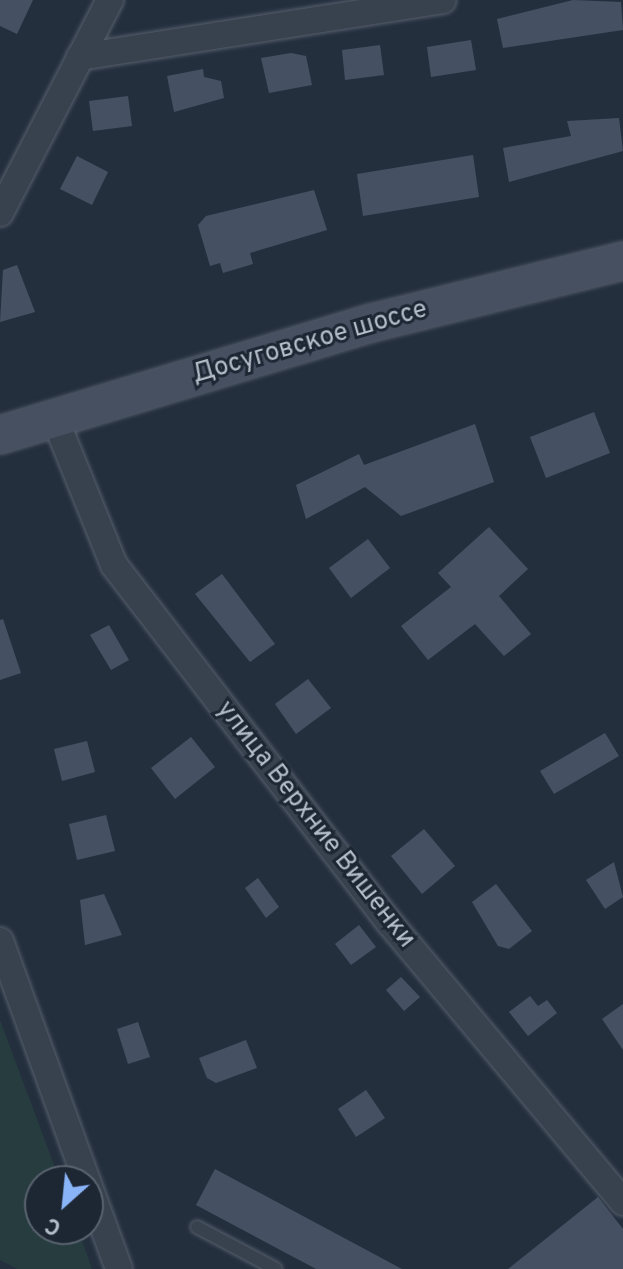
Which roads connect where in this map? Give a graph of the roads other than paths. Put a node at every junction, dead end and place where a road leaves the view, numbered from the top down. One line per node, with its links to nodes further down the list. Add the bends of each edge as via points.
1 (443, 0): 3 (street)
2 (104, 2): 3 (street)
3 (80, 57): 4 (street)
4 (0, 213)
5 (623, 261): 6 (main road, Досуговское шоссе, via 372,323)
6 (55, 419): 7 (main road, Досуговское шоссе); 10 (street, улица Верхние Вишенки, via 114,565 389,922)
7 (0, 435)
8 (0, 941): 9 (street)
9 (82, 1165)
10 (623, 1202)
11 (104, 1227): 13 (street)
12 (197, 1227): 14 (lane)
13 (119, 1269)
14 (276, 1269)

